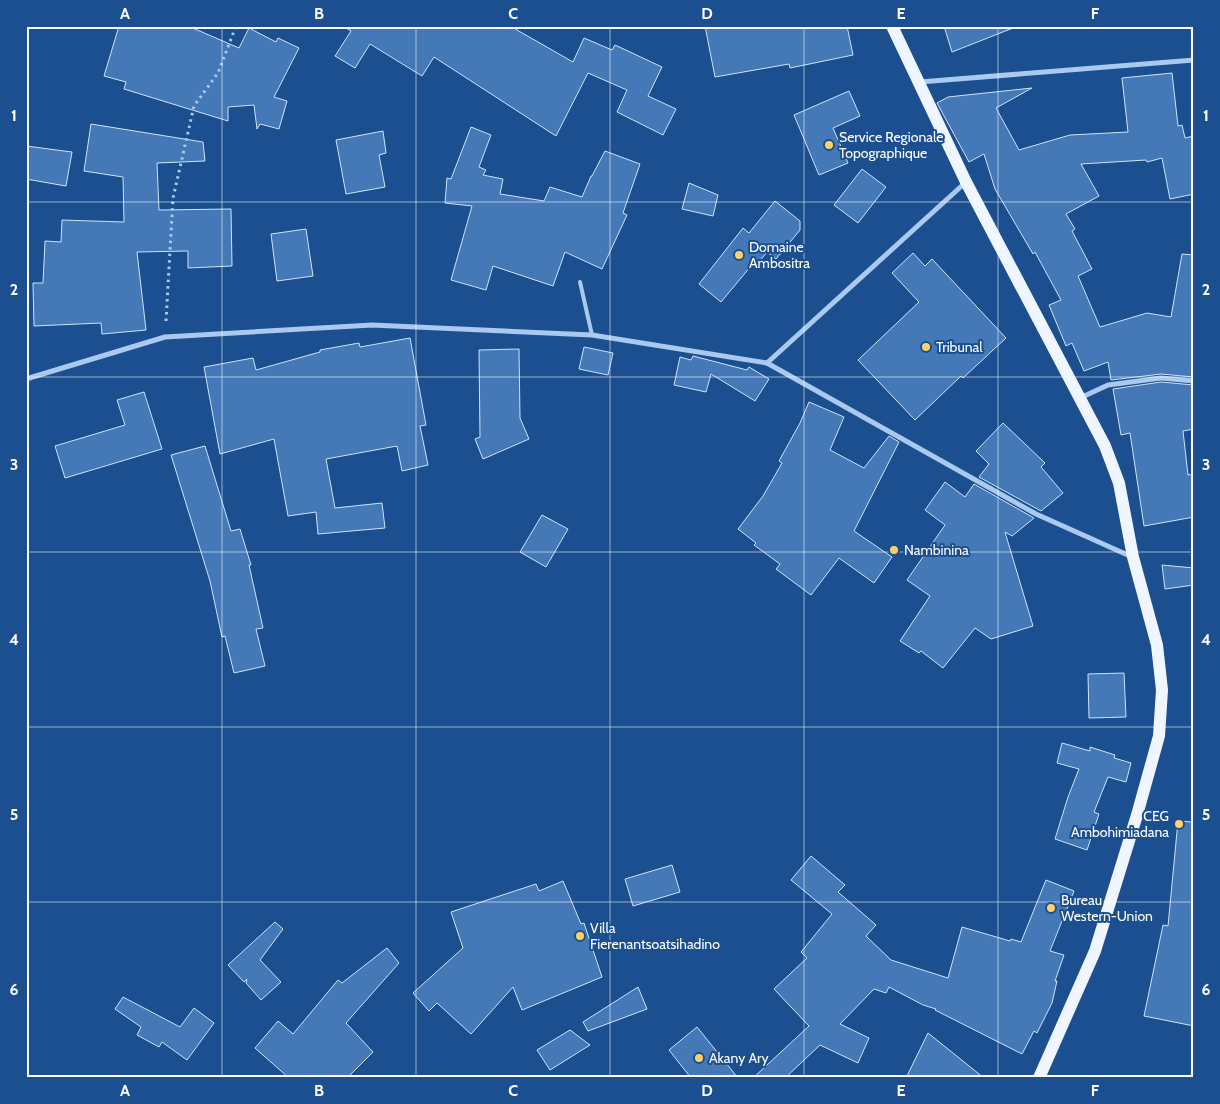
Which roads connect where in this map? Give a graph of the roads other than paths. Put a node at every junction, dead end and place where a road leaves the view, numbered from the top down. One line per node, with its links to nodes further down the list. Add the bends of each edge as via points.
1 (892, 26): 3 (main road)
2 (1194, 60): 3 (street)
3 (920, 82): 4 (main road)
4 (966, 182): 7 (street); 10 (main road)
5 (580, 282): 6 (lane)
6 (592, 335): 7 (street); 8 (street, via 372,325 165,337)
7 (767, 363): 11 (street, via 1036,514)
8 (26, 379)
9 (1194, 381): 10 (street, via 1161,378 1108,385)
10 (1080, 398): 11 (main road, via 1105,446 1119,483)
11 (1133, 557): 12 (main road, via 1157,644 1162,690 1159,736 1095,951)
12 (1039, 1078)

